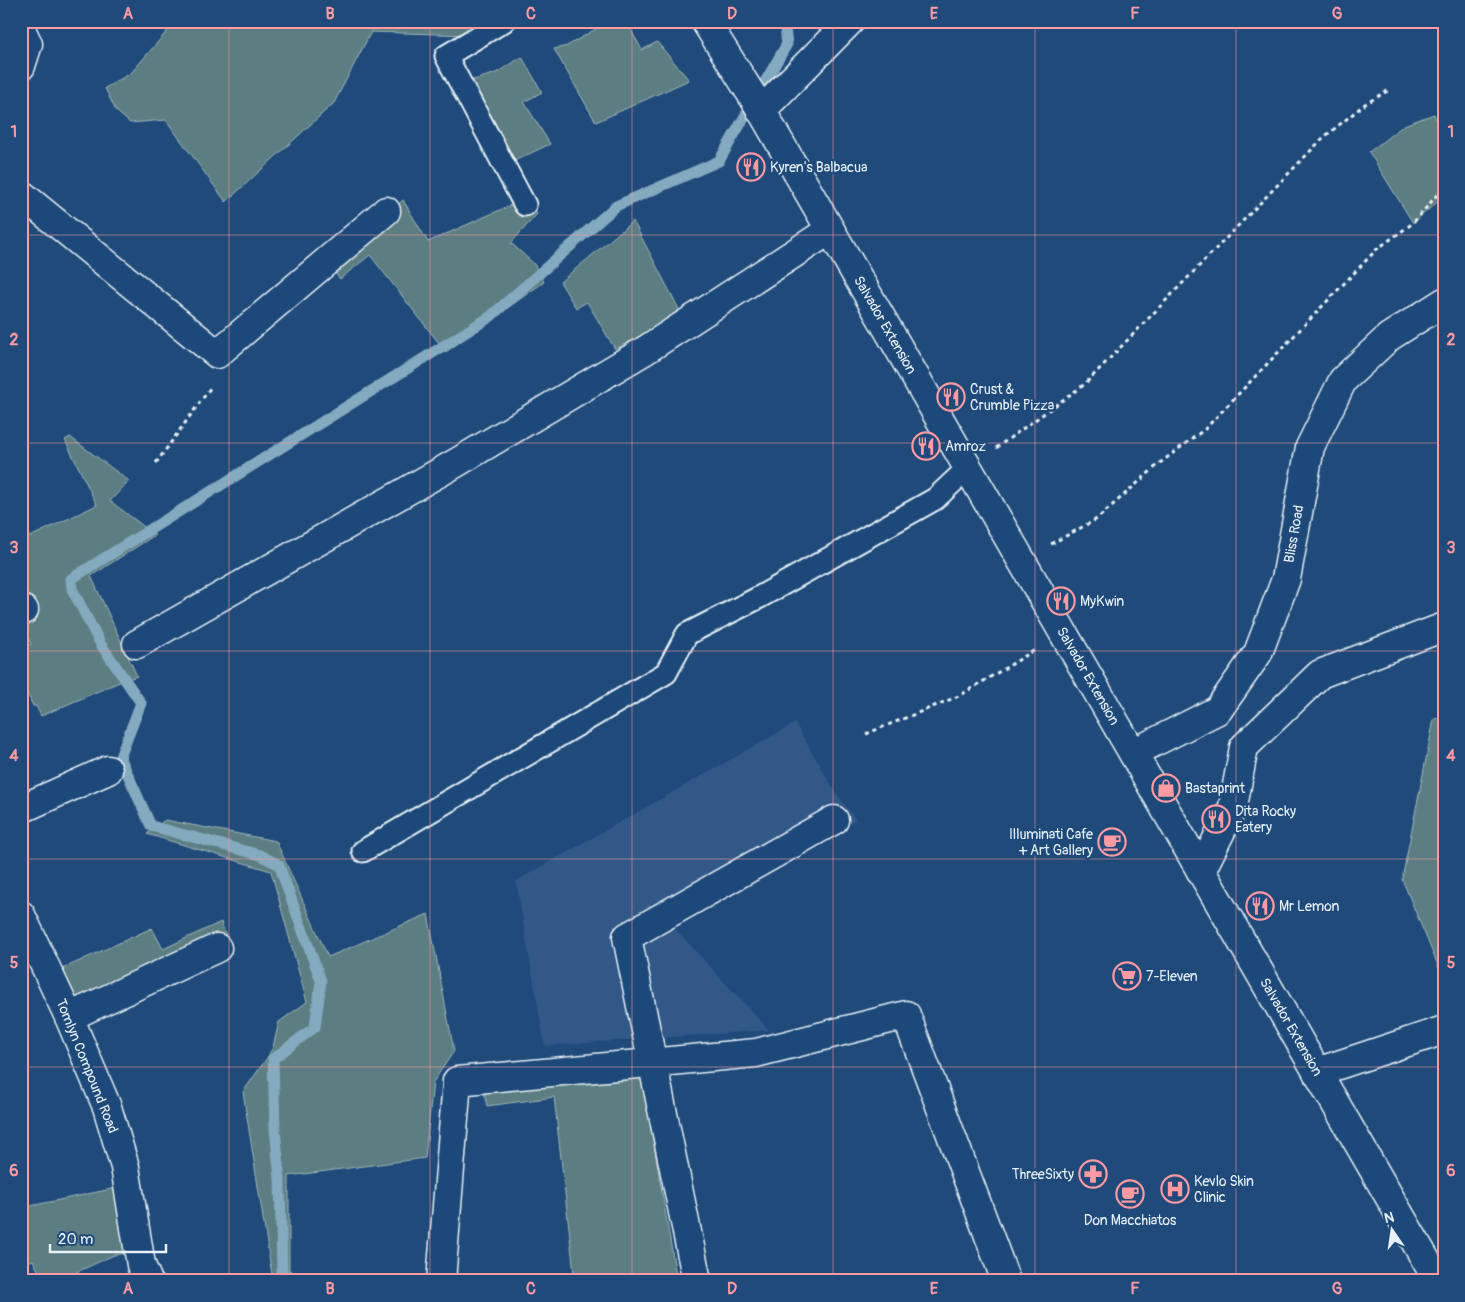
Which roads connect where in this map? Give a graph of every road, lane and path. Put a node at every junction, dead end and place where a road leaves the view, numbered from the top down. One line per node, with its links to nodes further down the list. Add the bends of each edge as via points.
1 (504, 21): 10 (lane, via 446,56)
2 (705, 21): 7 (street, Salvador Extension)
3 (850, 21): 7 (street)
4 (21, 29): 5 (street, via 28,44)
5 (21, 66)
6 (1389, 90): 16 (path, via 1365,104 1323,138 1085,384)
7 (759, 107): 12 (street, Salvador Extension)
8 (1444, 187): 17 (path, via 1413,223 1377,249 1205,430 1160,463 1097,519)
9 (21, 194): 14 (street)
10 (525, 205)
11 (386, 211): 14 (street)
12 (830, 230): 16 (street, Salvador Extension); 20 (street, via 635,356 456,463)
13 (1444, 302): 22 (street, Bliss Road, via 1389,338 1343,380 1310,448 1286,580 1258,653 1218,710)
14 (217, 354): 15 (path, via 223,371)
15 (156, 464)
16 (968, 468): 17 (street, Salvador Extension); 26 (lane, via 935,499 687,634 666,673)
17 (1021, 561): 19 (street, Salvador Extension)
18 (1444, 627): 27 (street, via 1320,674 1244,747 1233,807)
19 (1063, 634): 21 (path, via 959,696); 22 (street, Salvador Extension)
20 (137, 644)
21 (866, 734)
22 (1133, 753): 27 (street, Salvador Extension)
23 (108, 770): 24 (street)
24 (21, 809)
25 (834, 820): 32 (street, via 627,936)
26 (363, 850)
27 (1201, 871): 33 (street, Salvador Extension)
28 (21, 915): 30 (street, Tomlyn Compound Road)
29 (217, 948): 30 (street)
30 (69, 1017): 34 (street, Tomlyn Compound Road, via 107,1107 126,1167 141,1265)
31 (1444, 1030): 33 (street)
32 (653, 1062): 35 (street, via 457,1081); 36 (street); 37 (street, via 756,1053 906,1015)
33 (1318, 1072): 38 (street, Salvador Extension)
34 (148, 1281)
35 (441, 1281)
36 (697, 1281)
37 (1006, 1281)
38 (1438, 1281)

